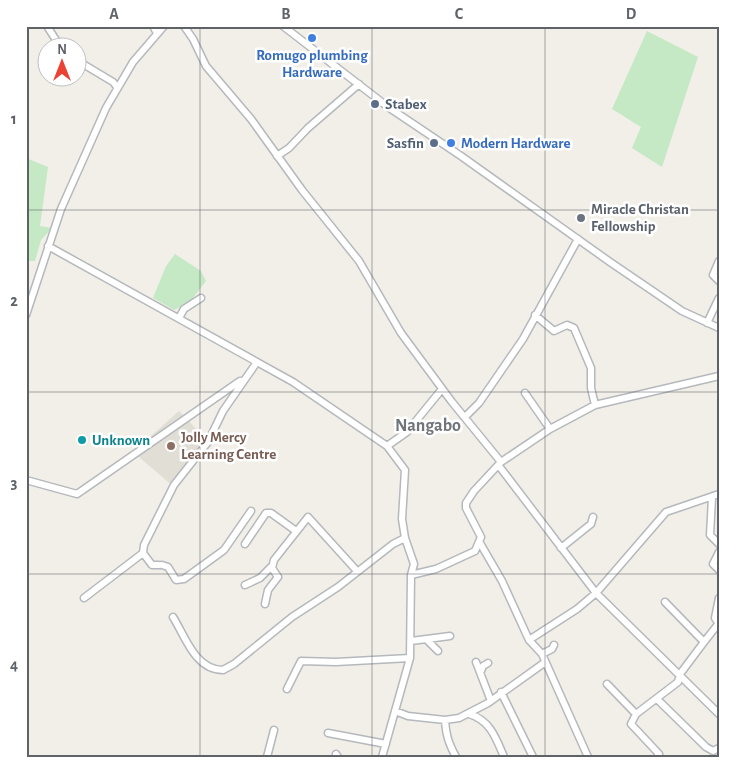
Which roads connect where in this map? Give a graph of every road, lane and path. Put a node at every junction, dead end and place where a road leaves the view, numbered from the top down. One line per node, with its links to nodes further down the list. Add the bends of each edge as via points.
1 (47, 26): 7 (street)
2 (153, 26): 6 (street)
3 (164, 26): 6 (street)
4 (184, 26): 11 (street, via 206,66)
5 (283, 26): 9 (street)
6 (158, 33): 10 (street)
7 (55, 38)
8 (88, 67): 10 (street)
9 (359, 84): 11 (street); 12 (street)
10 (117, 87): 13 (street, via 61,209)
11 (278, 156): 26 (street, via 359,261 401,333)
12 (578, 239): 19 (street); 21 (street, via 682,311)
13 (48, 246): 18 (street); 20 (street)
14 (719, 261): 15 (street, via 713,276)
15 (719, 281)
16 (201, 298): 20 (street, via 184,309)
17 (719, 298): 21 (street)
18 (26, 315)
19 (535, 315): 28 (street, via 554,331 567,325 574,328 591,368); 29 (street, via 479,403)
20 (179, 318): 23 (street)
21 (707, 323): 22 (street)
22 (719, 328)
23 (257, 362): 25 (street); 31 (street, via 293,382)
24 (719, 376): 28 (street)
25 (243, 379): 33 (street, via 77,494); 45 (street, via 222,411 208,442 174,485)
26 (442, 389): 29 (street); 31 (street, via 407,432)
27 (525, 393): 30 (street)
28 (595, 405): 30 (street)
29 (465, 417): 32 (street)
30 (550, 429): 32 (street)
31 (387, 446): 39 (street, via 405,470 402,519)
32 (500, 464): 40 (street, via 466,503 481,537); 43 (street)
33 (26, 480)
34 (719, 494): 35 (street)
35 (712, 498): 42 (street, via 710,535); 51 (street, via 666,512)
36 (251, 511): 45 (street, via 224,550 184,579 176,580 168,567 152,566)
37 (593, 517): 43 (street, via 590,524)
38 (296, 531): 41 (street, via 266,514); 46 (street); 48 (street, via 310,517)
39 (405, 538): 48 (street); 49 (street, via 414,564)
40 (480, 543): 49 (street, via 464,558); 60 (street, via 502,580)
41 (245, 544)
42 (719, 544)
43 (561, 548): 51 (street)
44 (719, 552): 47 (street, via 713,564)
45 (142, 553): 52 (street)
46 (272, 566): 50 (street, via 260,578); 55 (street, via 278,577 268,590)
47 (719, 570)
48 (357, 571): 56 (street, via 223,670 211,667 194,654)
49 (411, 575): 61 (street)
50 (245, 585)
51 (596, 593): 60 (street); 71 (street)
52 (84, 598)
53 (719, 598): 57 (street, via 715,618)
54 (665, 602): 62 (street)
55 (265, 604)
56 (172, 617)
57 (719, 624): 62 (street)
58 (450, 636): 59 (street)
59 (427, 640): 61 (street); 64 (street)
60 (529, 640): 65 (street)
61 (411, 641): 66 (street)
62 (704, 642): 71 (street, via 680,674)
63 (554, 645): 65 (street)
64 (438, 651)
65 (542, 654): 68 (street)
66 (410, 658): 73 (street, via 301,661); 77 (street)
67 (476, 662): 70 (street)
68 (544, 662): 74 (street); 91 (street)
69 (488, 663): 70 (street)
70 (481, 671): 76 (street)
71 (681, 678): 75 (street); 80 (street)
72 (608, 684): 79 (street)
73 (288, 689)
74 (501, 692): 76 (street); 90 (street)
75 (657, 699): 79 (street); 85 (street, via 706,748 713,751)
76 (491, 701): 78 (street)
77 (395, 711): 81 (street, via 408,716); 84 (street)
78 (469, 714): 81 (street); 89 (street, via 487,723)
79 (636, 714): 92 (street, via 631,724 659,754)
80 (719, 714)
81 (445, 720): 88 (street, via 446,737)
82 (274, 730): 86 (street)
83 (328, 733): 84 (street)
84 (386, 744): 87 (street)
85 (719, 748)
86 (267, 757)
87 (382, 757)
88 (456, 757)
89 (504, 757)
90 (533, 757)
91 (588, 757)
92 (657, 757)

